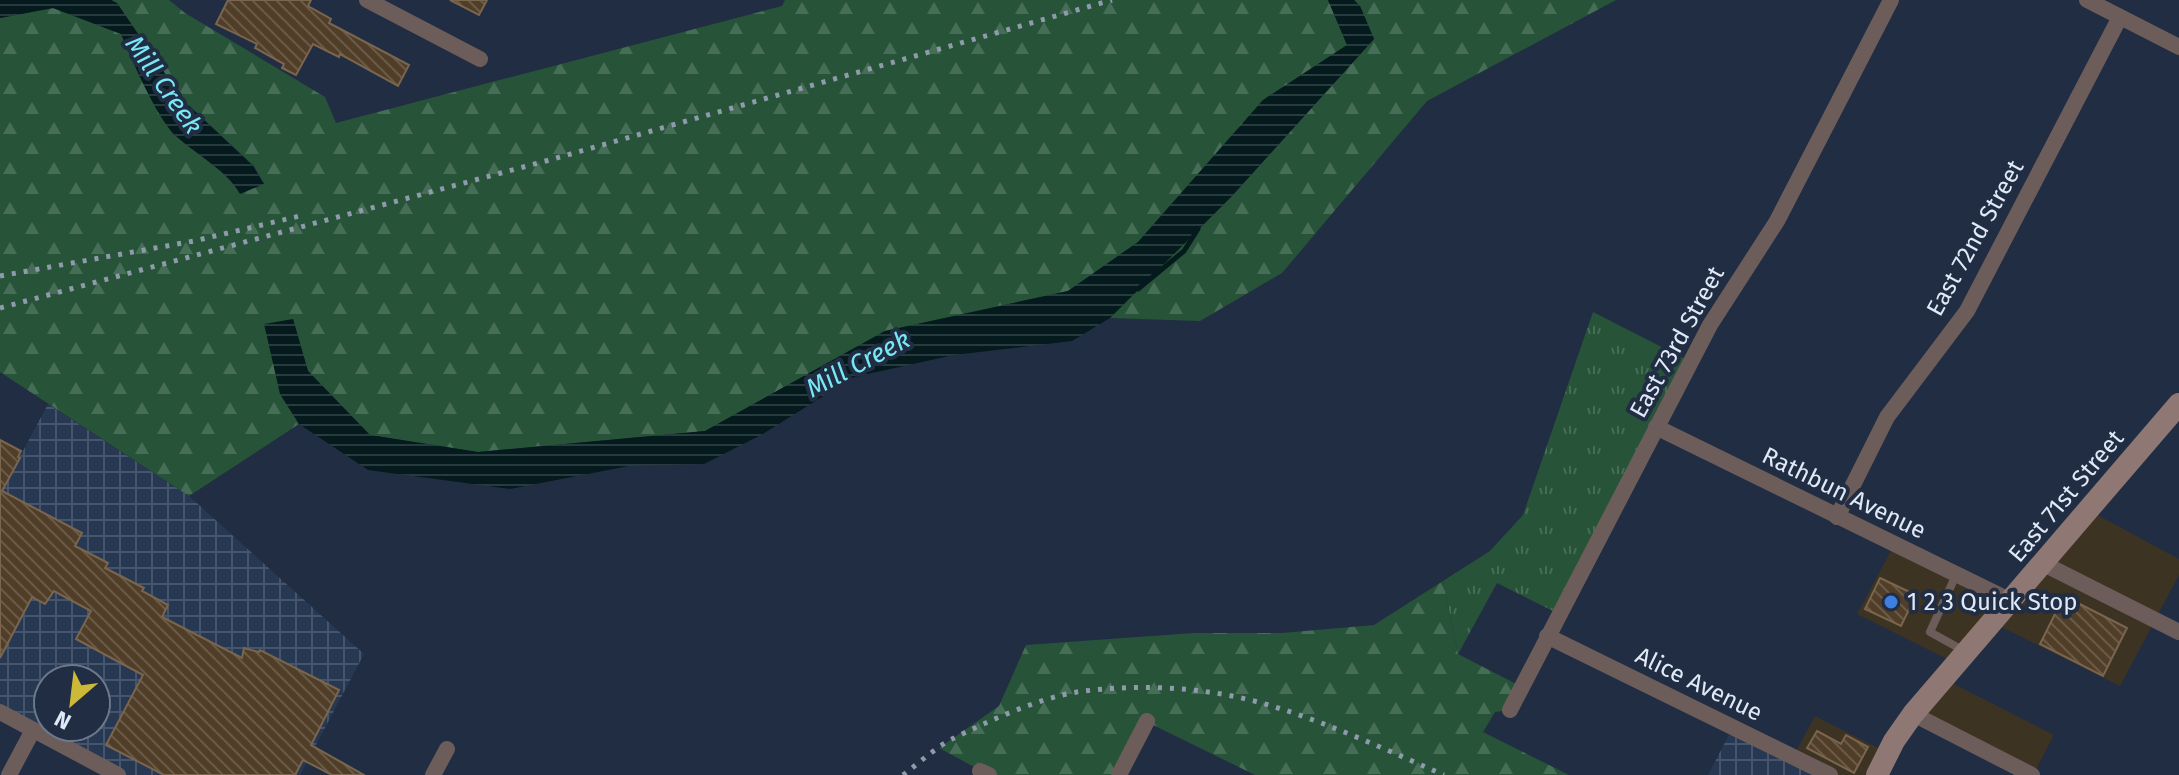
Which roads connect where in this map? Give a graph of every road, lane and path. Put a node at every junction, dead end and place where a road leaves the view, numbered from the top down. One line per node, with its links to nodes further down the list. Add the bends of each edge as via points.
1 (367, 0): 6 (street)
2 (1891, 0): 8 (street, East 73rd Street, via 1777,221 1710,325)
3 (2087, 0): 4 (street)
4 (2120, 17): 5 (street); 9 (street, East 72nd Street, via 1967,311 1887,417)
5 (2179, 47)
6 (480, 59)
7 (2178, 408): 10 (main road, East 71st Street)
8 (1656, 427): 9 (street, Rathbun Avenue); 14 (street, East 73rd Street)
9 (1837, 517): 11 (street, Rathbun Avenue)
10 (2042, 563): 12 (main road, East 71st Street); 13 (street)
11 (1956, 575): 12 (street, Rathbun Avenue); 15 (lane, via 1930,632)
12 (2011, 601): 15 (main road, East 71st Street)
13 (2179, 632)
14 (1547, 636): 16 (street, East 73rd Street); 28 (street, Alice Avenue)
15 (1966, 653): 18 (main road, East 71st Street)
16 (1510, 710)
17 (0, 712): 20 (street)
18 (1913, 714): 29 (main road, East 71st Street); 30 (street)
19 (1147, 721): 27 (street)
20 (32, 729)
21 (32, 732): 24 (street)
22 (58, 743): 25 (street)
23 (447, 749): 26 (street)
24 (9, 775)
25 (118, 775)
26 (433, 775)
27 (1119, 775)
28 (1830, 775)
29 (1877, 775)
30 (2032, 775)

